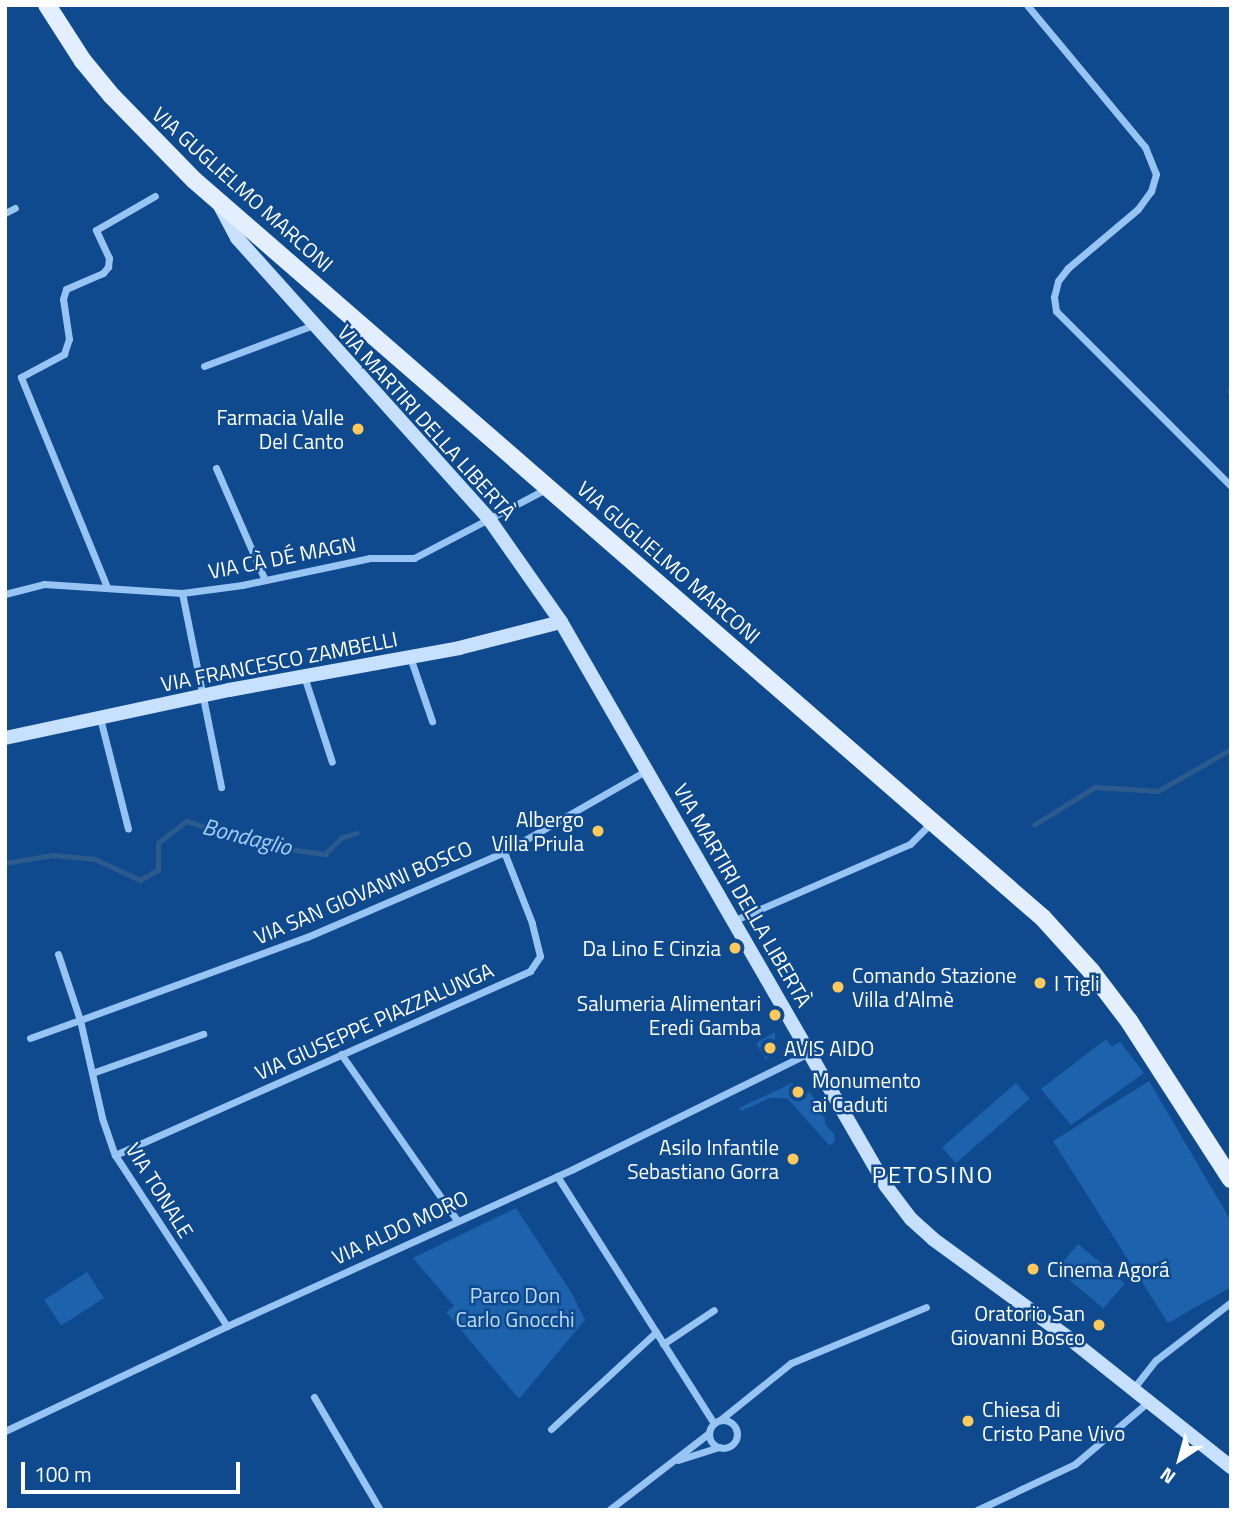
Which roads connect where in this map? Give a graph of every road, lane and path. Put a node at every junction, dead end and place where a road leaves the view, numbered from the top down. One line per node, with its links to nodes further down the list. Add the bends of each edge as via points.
1 (47, 5): 4 (main road, VIA GUGLIELMO MARCONI, via 112,96)
2 (1027, 5): 12 (street, via 1145,147 1156,174 1138,209 1058,281 1056,311)
3 (155, 197): 16 (street, via 96,230 109,258 108,267 103,274 66,289 63,299 69,339 64,354 21,377)
4 (217, 200): 7 (main road, VIA GUGLIELMO MARCONI); 8 (street, VIA MARTIRI DELLA LIBERTÀ, via 237,238)
5 (15, 208): 6 (street)
6 (5, 213)
7 (274, 250): 8 (street, via 270,263); 13 (main road, VIA GUGLIELMO MARCONI)
8 (276, 284): 9 (street, VIA MARTIRI DELLA LIBERTÀ)
9 (313, 325): 10 (street); 14 (street, VIA MARTIRI DELLA LIBERTÀ)
10 (204, 366)
11 (216, 468): 15 (street)
12 (1231, 485)
13 (549, 488): 14 (street, VIA CÀ DÉ MAGN); 29 (main road, VIA GUGLIELMO MARCONI)
14 (489, 519): 15 (street, VIA CÀ DÉ MAGN, via 414,558 370,558); 19 (street, VIA MARTIRI DELLA LIBERTÀ)
15 (265, 580): 17 (street, VIA CÀ DÉ MAGN)
16 (107, 587): 17 (street, VIA CÀ DÉ MAGN); 18 (street, VIA CÀ DÉ MAGN, via 44,584)
17 (182, 593): 22 (street)
18 (5, 594)
19 (561, 622): 20 (street, VIA FRANCESCO ZAMBELLI); 27 (street, VIA MARTIRI DELLA LIBERTÀ)
20 (410, 657): 21 (street, VIA FRANCESCO ZAMBELLI); 24 (street)
21 (304, 676): 22 (street, VIA FRANCESCO ZAMBELLI); 26 (street)
22 (204, 696): 23 (street, VIA FRANCESCO ZAMBELLI); 28 (street)
23 (100, 718): 25 (street, VIA FRANCESCO ZAMBELLI); 30 (street)
24 (432, 721)
25 (5, 738)
26 (332, 762)
27 (648, 769): 31 (street, VIA SAN GIOVANNI BOSCO); 32 (street, VIA MARTIRI DELLA LIBERTÀ)
28 (221, 787)
29 (933, 819): 32 (street, via 910,844); 42 (main road, VIA GUGLIELMO MARCONI, via 1023,898 1091,971 1160,1066)
30 (128, 829)
31 (504, 852): 34 (street, VIA SAN GIOVANNI BOSCO, via 307,937); 38 (street, VIA GIUSEPPE PIAZZALUNGA, via 540,956 530,971)
32 (735, 920): 37 (street, VIA MARTIRI DELLA LIBERTÀ)
33 (58, 954): 34 (street)
34 (80, 1020): 36 (street, VIA SAN GIOVANNI BOSCO); 39 (street, VIA TONALE)
35 (202, 1034): 39 (street)
36 (30, 1038)
37 (809, 1053): 41 (street, VIA ALDO MORO); 50 (street, VIA MARTIRI DELLA LIBERTÀ, via 886,1186 911,1219)
38 (341, 1054): 40 (street, VIA GIUSEPPE PIAZZALUNGA); 43 (street)
39 (92, 1073): 40 (street, VIA TONALE)
40 (115, 1155): 47 (street, VIA TONALE)
41 (557, 1176): 43 (street, VIA ALDO MORO); 48 (street)
42 (1231, 1179)
43 (457, 1220): 47 (street, VIA ALDO MORO)
44 (1231, 1302): 50 (street, via 1157,1360)
45 (926, 1307): 53 (street, via 791,1363)
46 (714, 1310): 49 (street)
47 (227, 1326): 55 (street, VIA ALDO MORO)
48 (656, 1332): 49 (street); 54 (street)
49 (663, 1344): 53 (street)
50 (1133, 1389): 52 (street, VIA MARTIRI DELLA LIBERTÀ)
51 (314, 1397): 60 (street)
52 (1147, 1402): 59 (street, VIA MARTIRI DELLA LIBERTÀ); 62 (street, via 1075,1464)
53 (717, 1422): 56 (street); 57 (street, via 733,1424 736,1437 732,1445)
54 (551, 1429)
55 (5, 1431)
56 (709, 1433): 57 (street, via 711,1442); 58 (street)
57 (719, 1447): 58 (street)
58 (674, 1462): 61 (street)
59 (1231, 1467)
60 (380, 1510)
61 (609, 1510)
62 (977, 1510)

